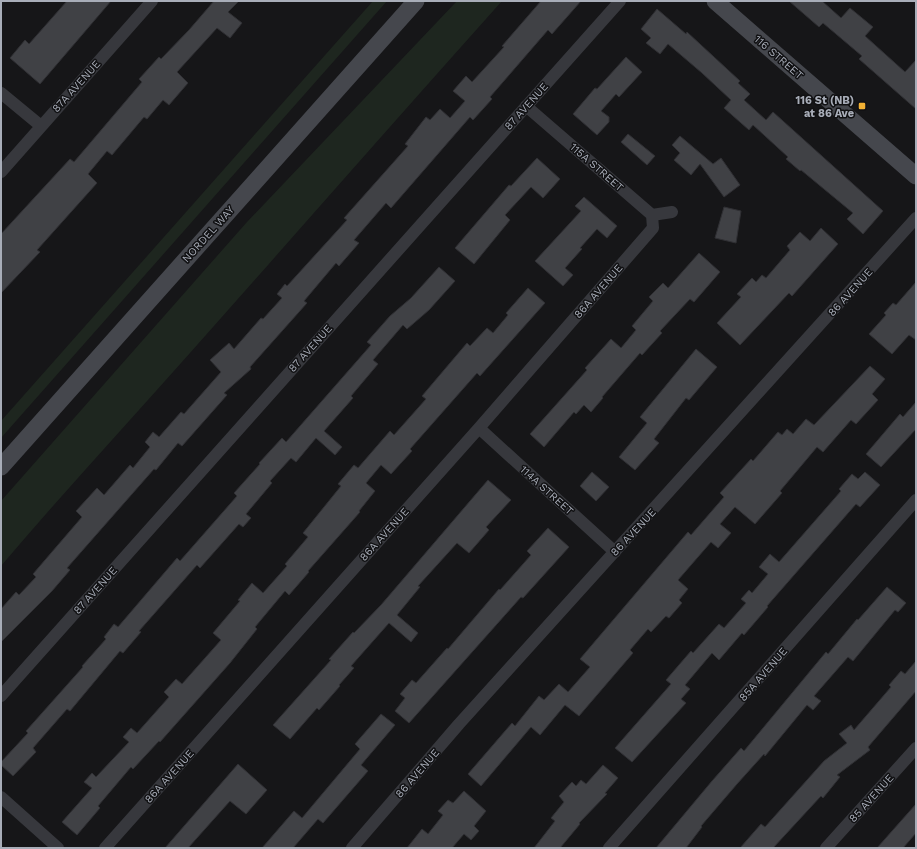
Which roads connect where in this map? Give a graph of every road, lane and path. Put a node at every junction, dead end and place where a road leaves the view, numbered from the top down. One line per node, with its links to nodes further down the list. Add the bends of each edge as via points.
1 (152, 1): 7 (street, 87A AVENUE)
2 (416, 1): 14 (main road, NORDEL WAY)
3 (620, 1): 6 (street, 87 AVENUE)
4 (715, 1): 9 (main road, 116 STREET)
5 (1, 93): 7 (street)
6 (526, 106): 11 (street, 115A STREET); 17 (street, 87 AVENUE)
7 (41, 126): 8 (street, 87A AVENUE)
8 (1, 172)
9 (916, 176)
10 (672, 212): 11 (street)
11 (652, 215): 13 (street, 86A AVENUE, via 652,228)
12 (916, 218): 16 (street, 86 AVENUE)
13 (479, 428): 16 (street, 114A STREET); 21 (street, 86A AVENUE)
14 (1, 467)
15 (916, 500): 23 (street, 85A AVENUE)
16 (615, 552): 22 (street, 86 AVENUE, via 459,724)
17 (1, 696)
18 (916, 748): 24 (street, 85 AVENUE)
19 (1, 797): 20 (street)
20 (58, 848)
21 (105, 848)
22 (352, 848)
23 (609, 848)
24 (826, 848)

